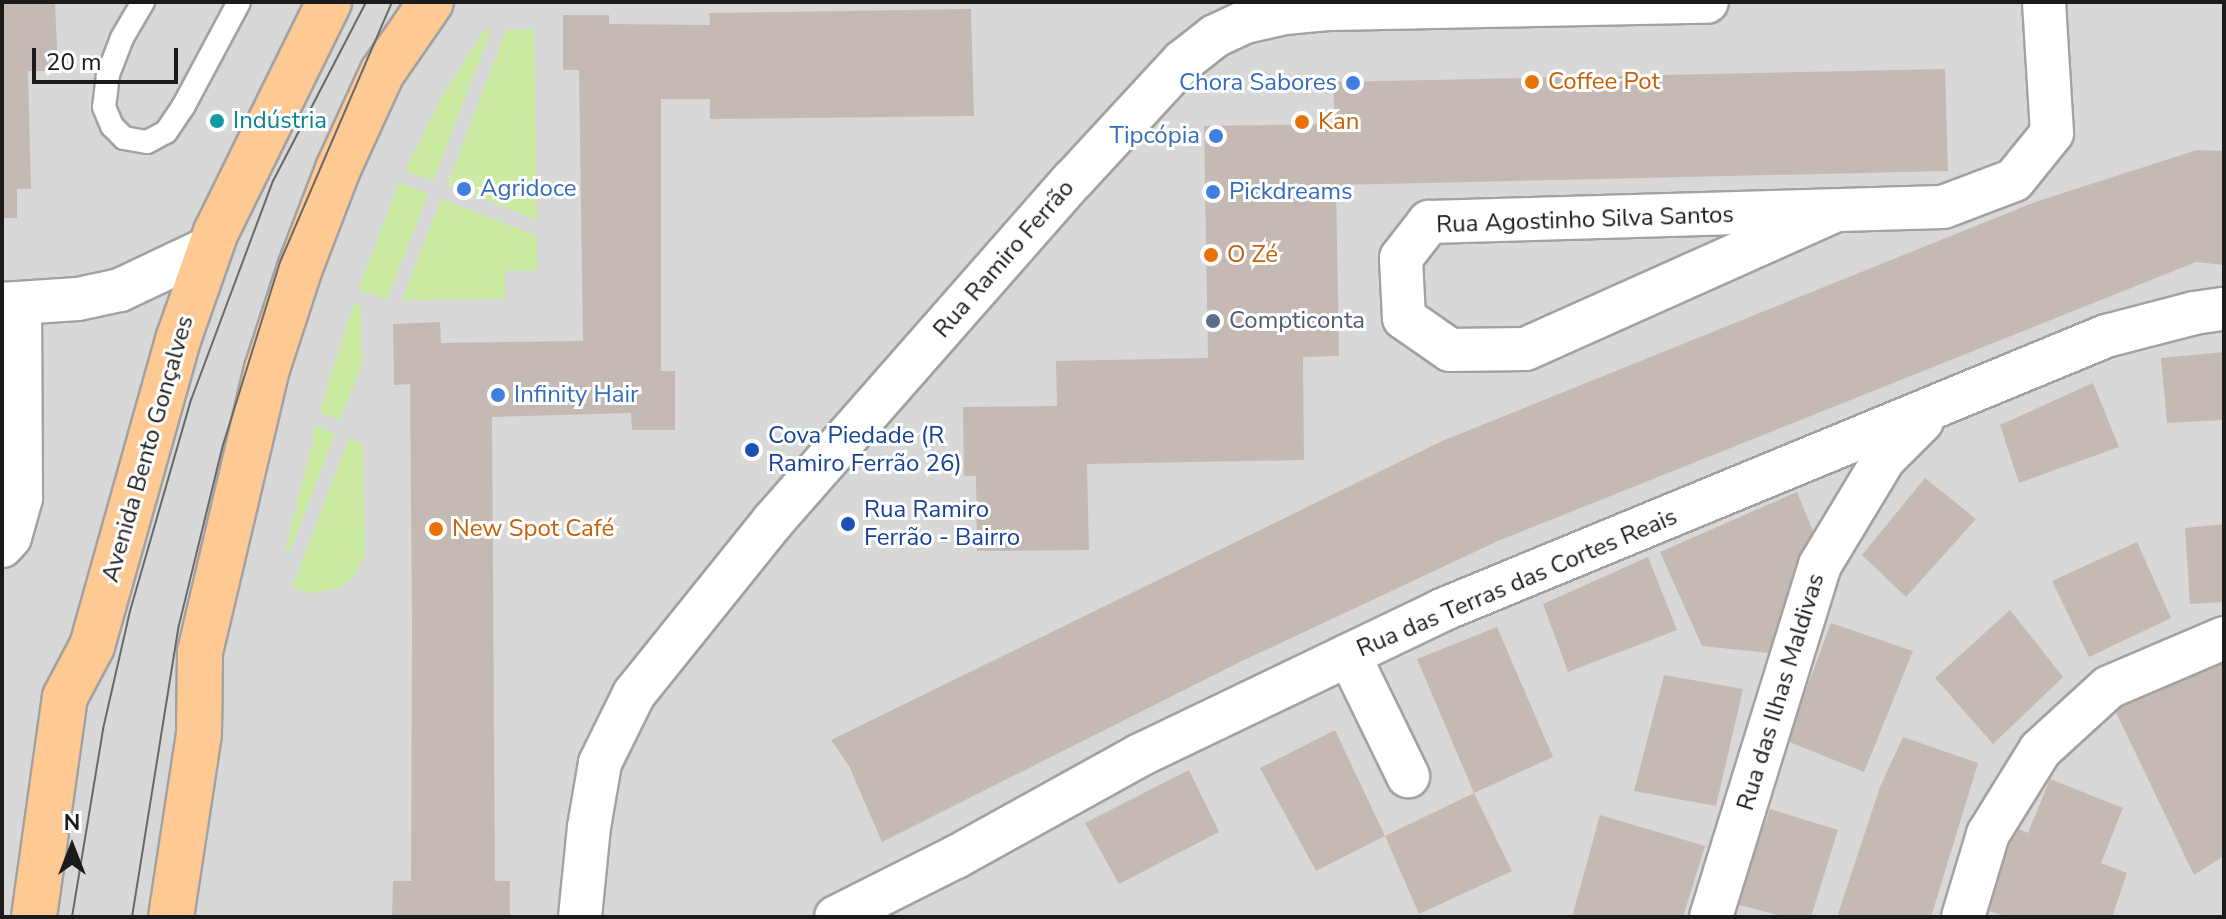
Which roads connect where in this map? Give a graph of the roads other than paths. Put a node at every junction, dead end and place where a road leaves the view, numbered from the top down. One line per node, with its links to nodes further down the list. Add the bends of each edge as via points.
1 (143, 2): 2 (lane, via 108,75 104,107 124,138 147,142 166,132 183,107)
2 (239, 2)
3 (329, 2): 8 (main road, Avenida Bento Gonçalves)
4 (431, 2): 18 (main road, via 382,73 338,169 267,369 200,652 199,734)
5 (1707, 2): 19 (street, Rua Ramiro Ferrão, via 1285,13 1215,36 1182,62 773,521 634,694 600,763)
6 (2044, 2): 7 (street, Rua Agostinho Silva Santos, via 2052,133 2014,180 1943,207)
7 (1834, 211): 7 (street, Rua Agostinho Silva Santos, via 1429,222 1401,258 1404,318 1450,350 1525,349)
8 (211, 247): 9 (street, via 120,290); 17 (main road, Avenida Bento Gonçalves, via 175,352 92,646 65,697)
9 (11, 303): 12 (street, via 21,498 10,537)
10 (2224, 309): 11 (street, Rua das Terras das Cortes Reais, via 2106,336)
11 (1937, 406): 14 (street, Rua das Terras das Cortes Reais, via 1442,610); 20 (street, Rua das Ilhas Maldivas, via 1884,459 1820,565)
12 (2, 546)
13 (2224, 638): 21 (street, via 2109,687 2040,750 1988,834)
14 (1349, 655): 15 (street); 16 (street, Rua das Terras das Cortes Reais, via 1140,755)
15 (1408, 776)
16 (839, 916)
17 (34, 917)
18 (171, 917)
19 (580, 917)
20 (1711, 917)
21 (1963, 917)

